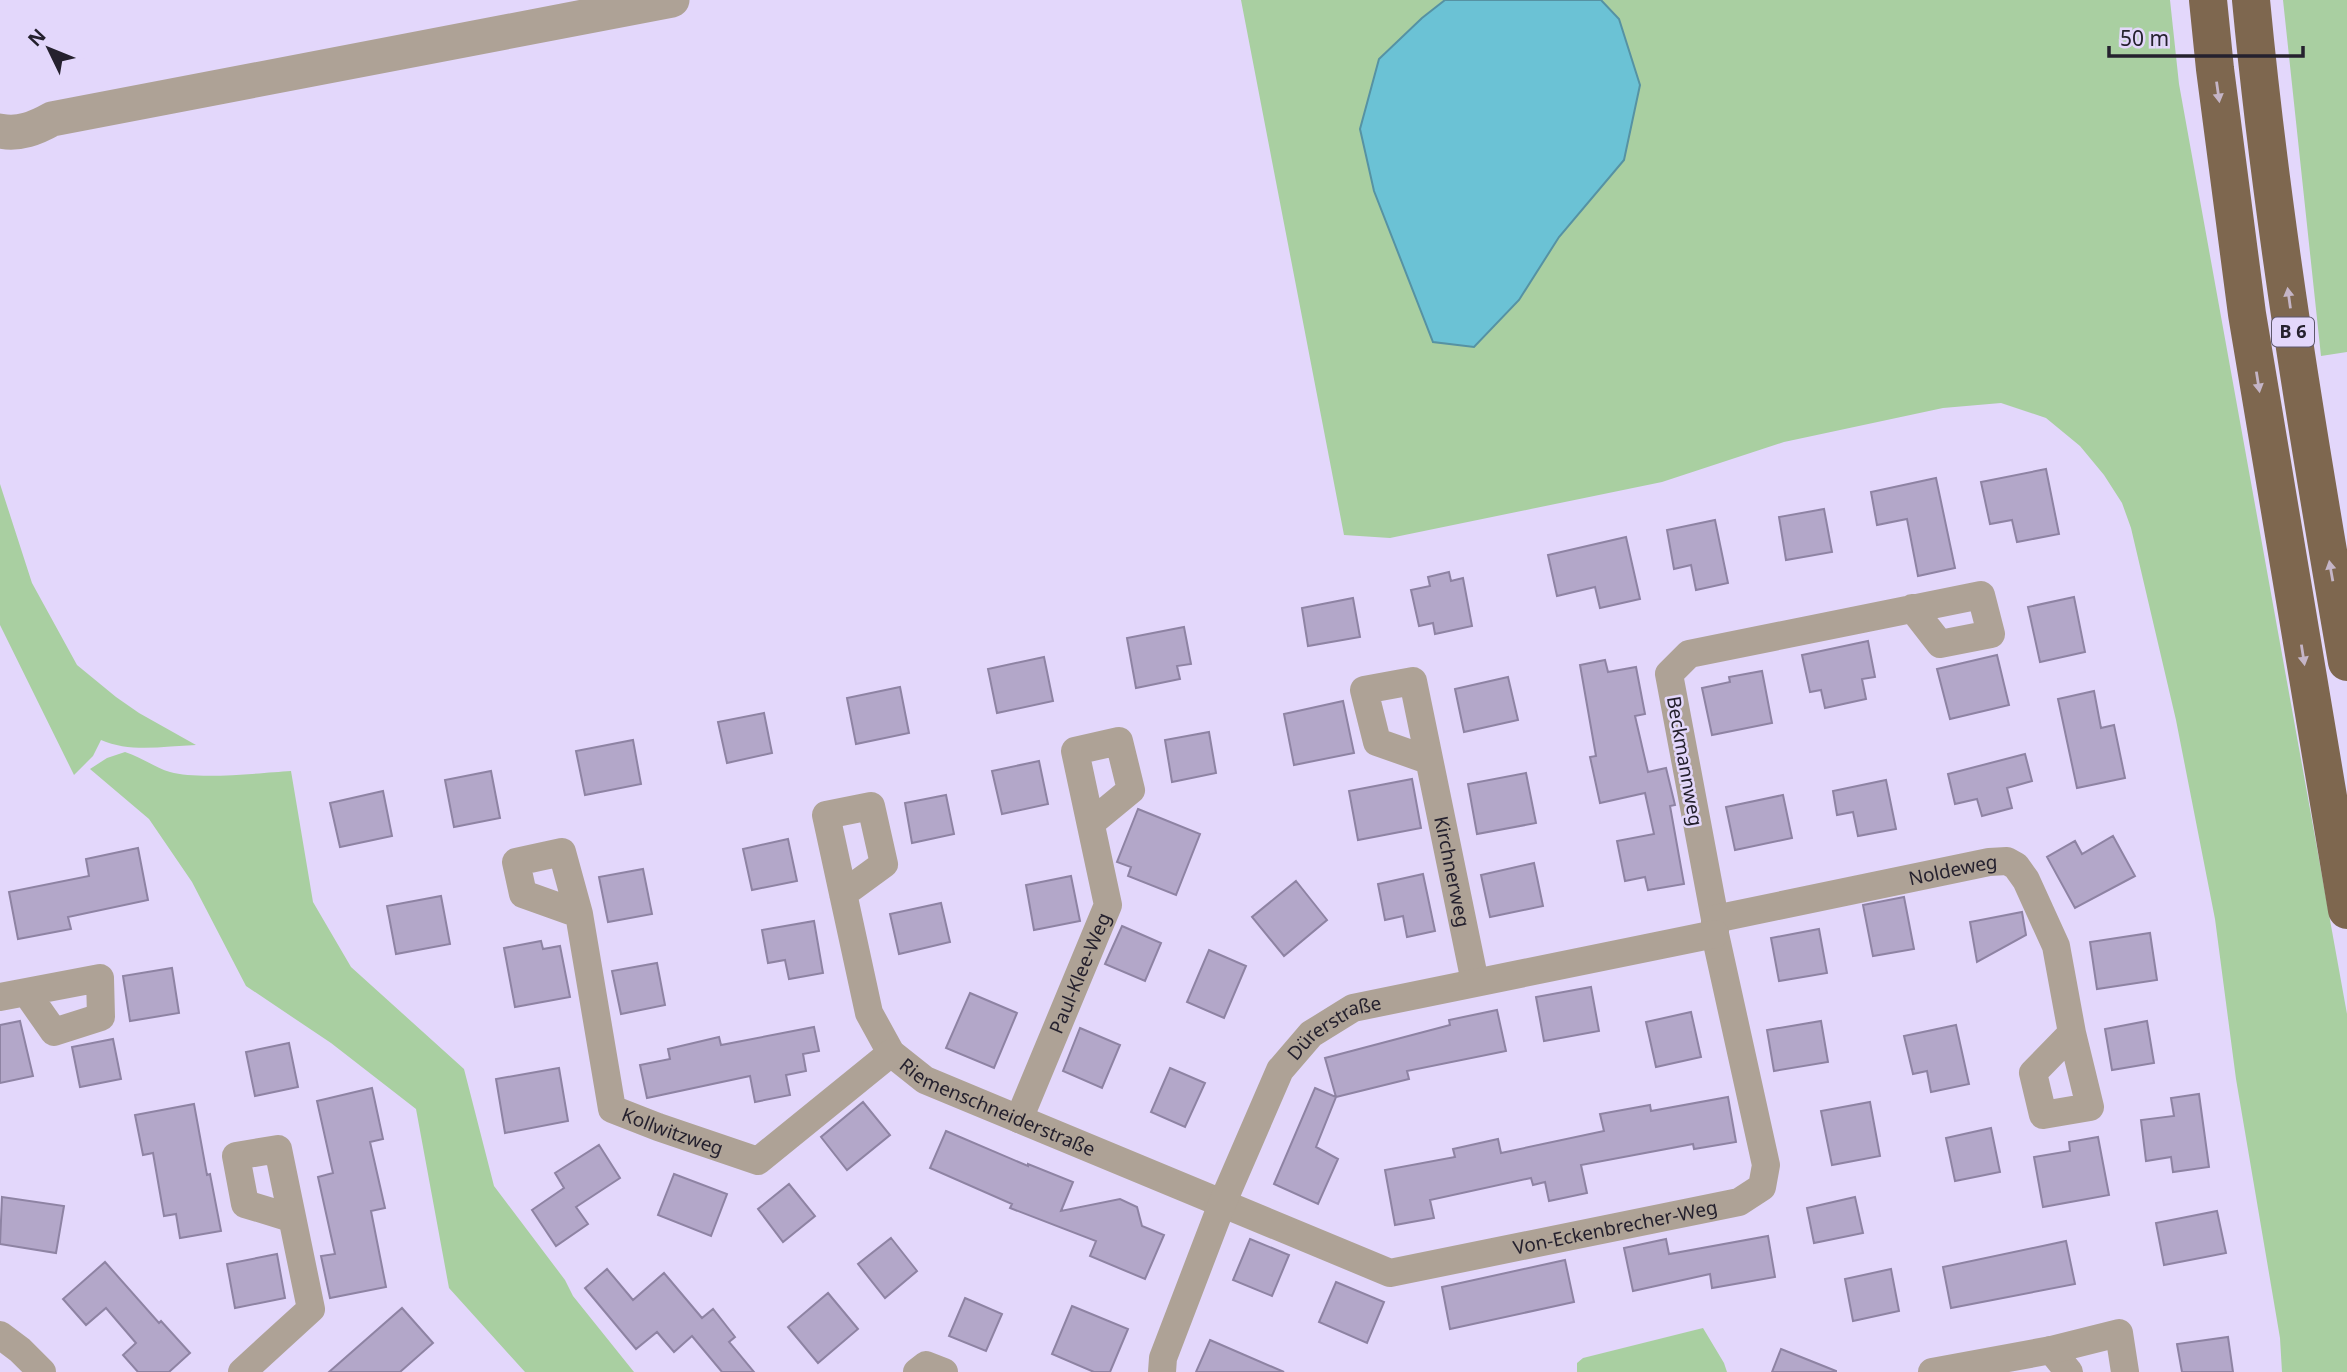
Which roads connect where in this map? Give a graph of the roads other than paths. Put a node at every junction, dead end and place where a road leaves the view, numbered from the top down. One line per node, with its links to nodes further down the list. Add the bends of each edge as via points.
1 (672, 0): 4 (street, via 52,119 36,114 9,121)
2 (2208, 0): 10 (highway, B 6, one-way to 10, via 2248,314)
3 (2251, 0): 6 (highway, B 6, one-way to 3, via 2304,408)
4 (0, 129)
5 (1912, 608): 12 (street, Beckmannweg, via 1689,654 1669,674)
6 (2347, 662)
7 (1429, 760): 13 (street, Kirchnerweg)
8 (1091, 823): 16 (street, Paul-Klee-Weg, via 1108,905)
9 (843, 894): 15 (street, Riemenschneiderstraße, via 869,1013)
10 (2347, 910)
11 (579, 914): 15 (street, Kollwitzweg, via 612,1109 758,1161)
12 (1715, 926): 13 (street, Dürerstraße); 14 (street, Noldeweg, via 2007,861 2026,880 2056,946); 17 (street, Von-Eckenbrecher-Weg, via 1766,1165 1762,1187 1739,1202 1390,1273)
13 (1475, 982): 17 (street, Dürerstraße, via 1353,1008 1311,1034 1280,1070)
14 (2072, 1032)
15 (891, 1054): 16 (street, Riemenschneiderstraße, via 925,1080)
16 (1019, 1119): 17 (street, Riemenschneiderstraße)
17 (1222, 1204): 25 (street, Dürerstraße, via 1163,1358)
18 (291, 1218): 22 (street, via 311,1309)
19 (0, 1335): 21 (street)
20 (2051, 1350): 26 (street); 27 (street); 28 (street, via 2119,1332)
21 (42, 1372)
22 (242, 1372)
23 (917, 1372): 24 (street, via 926,1365)
24 (944, 1372)
25 (1162, 1372)
26 (1932, 1372)
27 (2069, 1372)
28 (2125, 1372)

